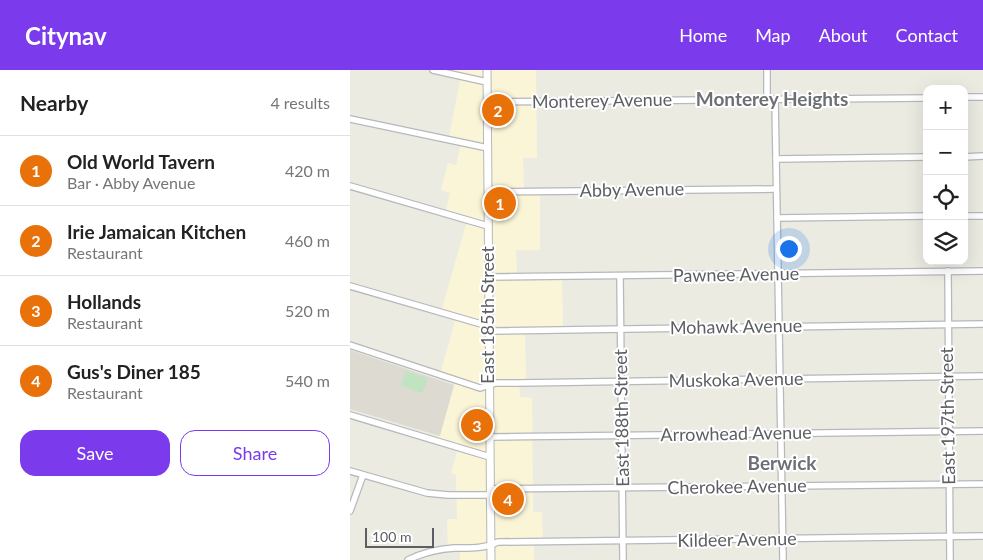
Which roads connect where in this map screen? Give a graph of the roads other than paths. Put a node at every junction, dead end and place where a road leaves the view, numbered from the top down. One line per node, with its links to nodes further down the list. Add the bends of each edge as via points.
1 (433, 70): 4 (street)
2 (487, 70): 4 (street, East 185th Street)
3 (767, 70): 8 (street)
4 (487, 82): 10 (street, East 185th Street)
5 (968, 97): 6 (street)
6 (983, 97)
7 (923, 98): 9 (street, Monterey Avenue)
8 (767, 100): 9 (street, Monterey Avenue); 10 (street, Monterey Avenue)
9 (775, 100): 16 (street)
10 (487, 102): 12 (street, East 185th Street)
11 (350, 119): 12 (street)
12 (488, 148): 19 (street, East 185th Street)
13 (983, 156): 15 (street)
14 (923, 157): 16 (street)
15 (968, 157)
16 (776, 159): 18 (street)
17 (350, 186): 24 (street)
18 (776, 189): 19 (street, Abby Avenue); 23 (street)
19 (488, 192): 24 (street, East 185th Street)
20 (923, 216): 23 (street)
21 (968, 216): 22 (street)
22 (983, 216)
23 (777, 218): 27 (street)
24 (488, 226): 29 (street, East 185th Street)
25 (948, 271): 26 (street, Pawnee Avenue); 27 (street, Pawnee Avenue); 31 (street, East 197th Street)
26 (983, 271)
27 (779, 274): 28 (street, Pawnee Avenue); 33 (street)
28 (620, 276): 29 (street, Pawnee Avenue); 35 (street, East 188th Street)
29 (488, 277): 34 (street, East 185th Street)
30 (350, 286): 34 (street, Mohawk Avenue)
31 (948, 324): 32 (street, Mohawk Avenue); 33 (street, Mohawk Avenue); 38 (street, East 197th Street)
32 (983, 324)
33 (780, 326): 35 (street, Mohawk Avenue); 39 (street)
34 (488, 328): 35 (street, Mohawk Avenue); 41 (street, East 185th Street)
35 (621, 329): 40 (street, East 188th Street)
36 (350, 345): 41 (street, Muskoka Avenue, via 480,388)
37 (983, 376): 38 (street, Muskoka Avenue)
38 (948, 377): 39 (street, Muskoka Avenue); 44 (street, East 197th Street)
39 (780, 379): 40 (street, Muskoka Avenue); 45 (street)
40 (622, 382): 41 (street, Muskoka Avenue); 46 (street, East 188th Street)
41 (489, 385): 47 (street, East 185th Street)
42 (350, 415): 48 (street)
43 (983, 431): 44 (street, Arrowhead Avenue)
44 (948, 432): 45 (street, Arrowhead Avenue); 51 (street, East 197th Street)
45 (782, 433): 46 (street, Arrowhead Avenue); 53 (street)
46 (621, 436): 47 (street, Arrowhead Avenue); 54 (street, East 188th Street)
47 (490, 437): 48 (street, East 185th Street)
48 (490, 457): 55 (street, East 185th Street)
49 (350, 471): 50 (street, Cherokee Avenue)
50 (363, 475): 55 (street, Cherokee Avenue, via 428,493); 56 (street)
51 (949, 484): 52 (street, Cherokee Avenue); 53 (street, Cherokee Avenue); 58 (street, East 197th Street)
52 (983, 484)
53 (782, 487): 54 (street, Cherokee Avenue); 59 (street)
54 (623, 488): 55 (street, Cherokee Avenue); 60 (street, East 188th Street)
55 (491, 492): 61 (street, East 185th Street)
56 (350, 511)
57 (983, 536): 58 (street, Kildeer Avenue)
58 (950, 537): 59 (street, Kildeer Avenue); 66 (street, East 197th Street)
59 (783, 539): 60 (street, Kildeer Avenue); 65 (street)
60 (623, 541): 61 (street, Kildeer Avenue, via 498,542); 64 (street, East 188th Street)
61 (491, 545): 62 (street, Kildeer Avenue, via 439,550); 63 (street, East 185th Street)
62 (408, 560)
63 (491, 560)
64 (623, 560)
65 (783, 560)
66 (950, 560)

